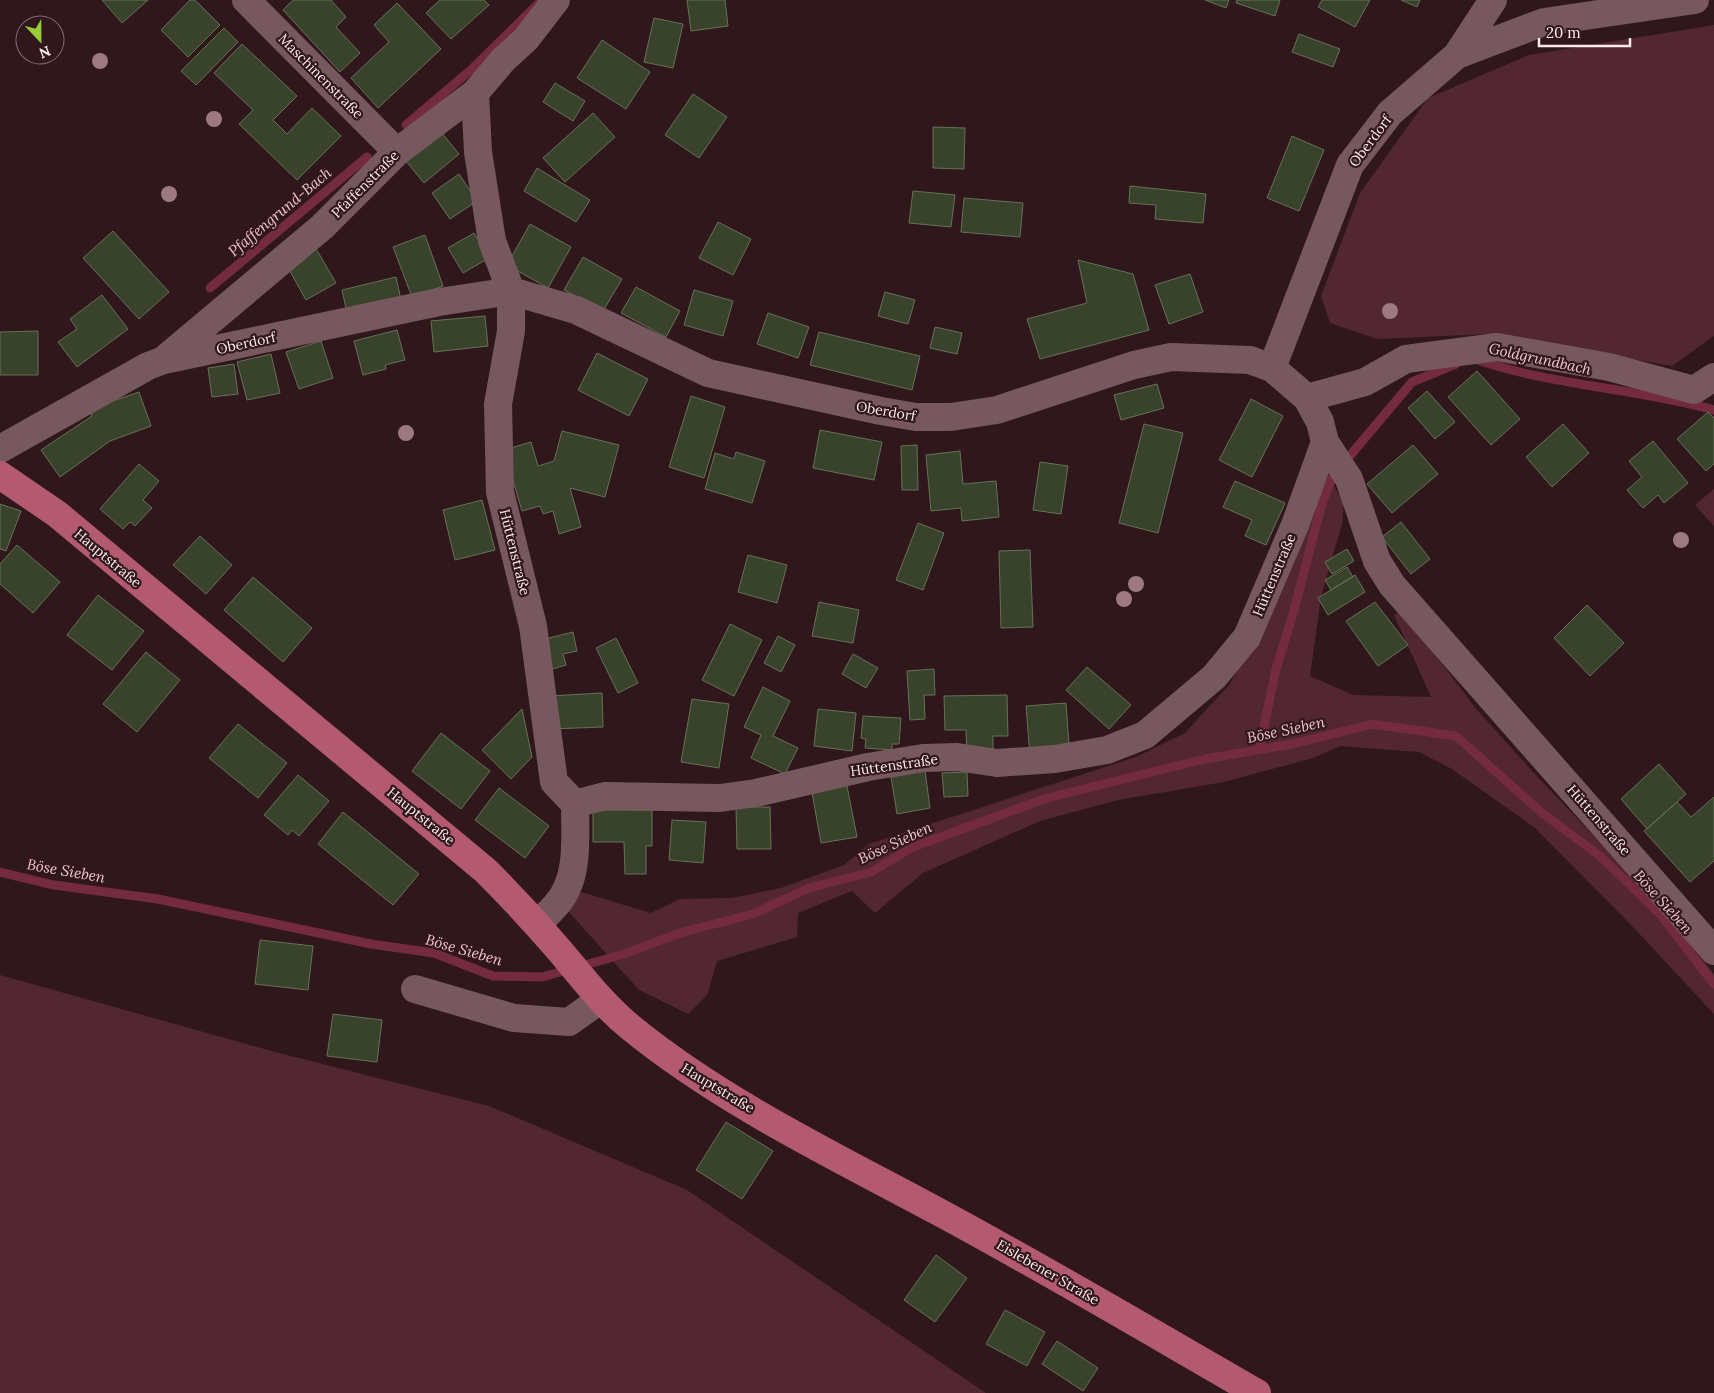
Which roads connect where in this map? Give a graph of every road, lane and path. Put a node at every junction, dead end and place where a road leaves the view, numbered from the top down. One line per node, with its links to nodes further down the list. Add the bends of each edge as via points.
1 (246, 0): 7 (street, Maschinenstraße)
2 (556, 0): 6 (street, Pfaffenstraße, via 526,39)
3 (1493, 0): 5 (street, Oberdorf)
4 (1695, 0): 5 (street, via 1544,22)
5 (1457, 55): 10 (street, Oberdorf, via 1390,113 1350,165)
6 (475, 93): 7 (street, Pfaffenstraße); 8 (street, via 478,152 492,241)
7 (397, 152): 9 (street, Pfaffenstraße, via 322,227)
8 (511, 291): 9 (street, Oberdorf, via 439,302); 10 (street, Oberdorf, via 576,310 708,373 916,417 951,418 997,410 1134,364 1171,356 1250,360); 16 (street, Hüttenstraße, via 511,331 498,404 500,492 533,626 554,782)
9 (164, 360): 14 (street, Oberdorf)
10 (1272, 368): 12 (street, Oberdorf)
11 (1714, 377): 12 (street, via 1694,390 1609,367 1498,347 1406,359 1365,382)
12 (1307, 398): 13 (street, Oberdorf, via 1320,422)
13 (1325, 442): 16 (street, Hüttenstraße, via 1298,518 1247,637 1214,677 1145,735 1107,750 1055,759 997,763 958,757 923,758 720,798 605,796); 18 (street, Hüttenstraße, via 1349,479 1377,561 1392,585)
14 (0, 450)
15 (0, 475): 17 (main road, Hauptstraße, via 57,514 453,842)
16 (575, 804): 17 (street, via 575,857 568,884)
17 (538, 925): 20 (main road, Hauptstraße)
18 (1714, 950)
19 (416, 989): 20 (street, via 514,1018 569,1022)
20 (594, 993): 21 (main road, Hauptstraße, via 628,1026 685,1069)
21 (836, 1156): 22 (main road, Eislebener Straße, via 1007,1249)
22 (1257, 1393)

